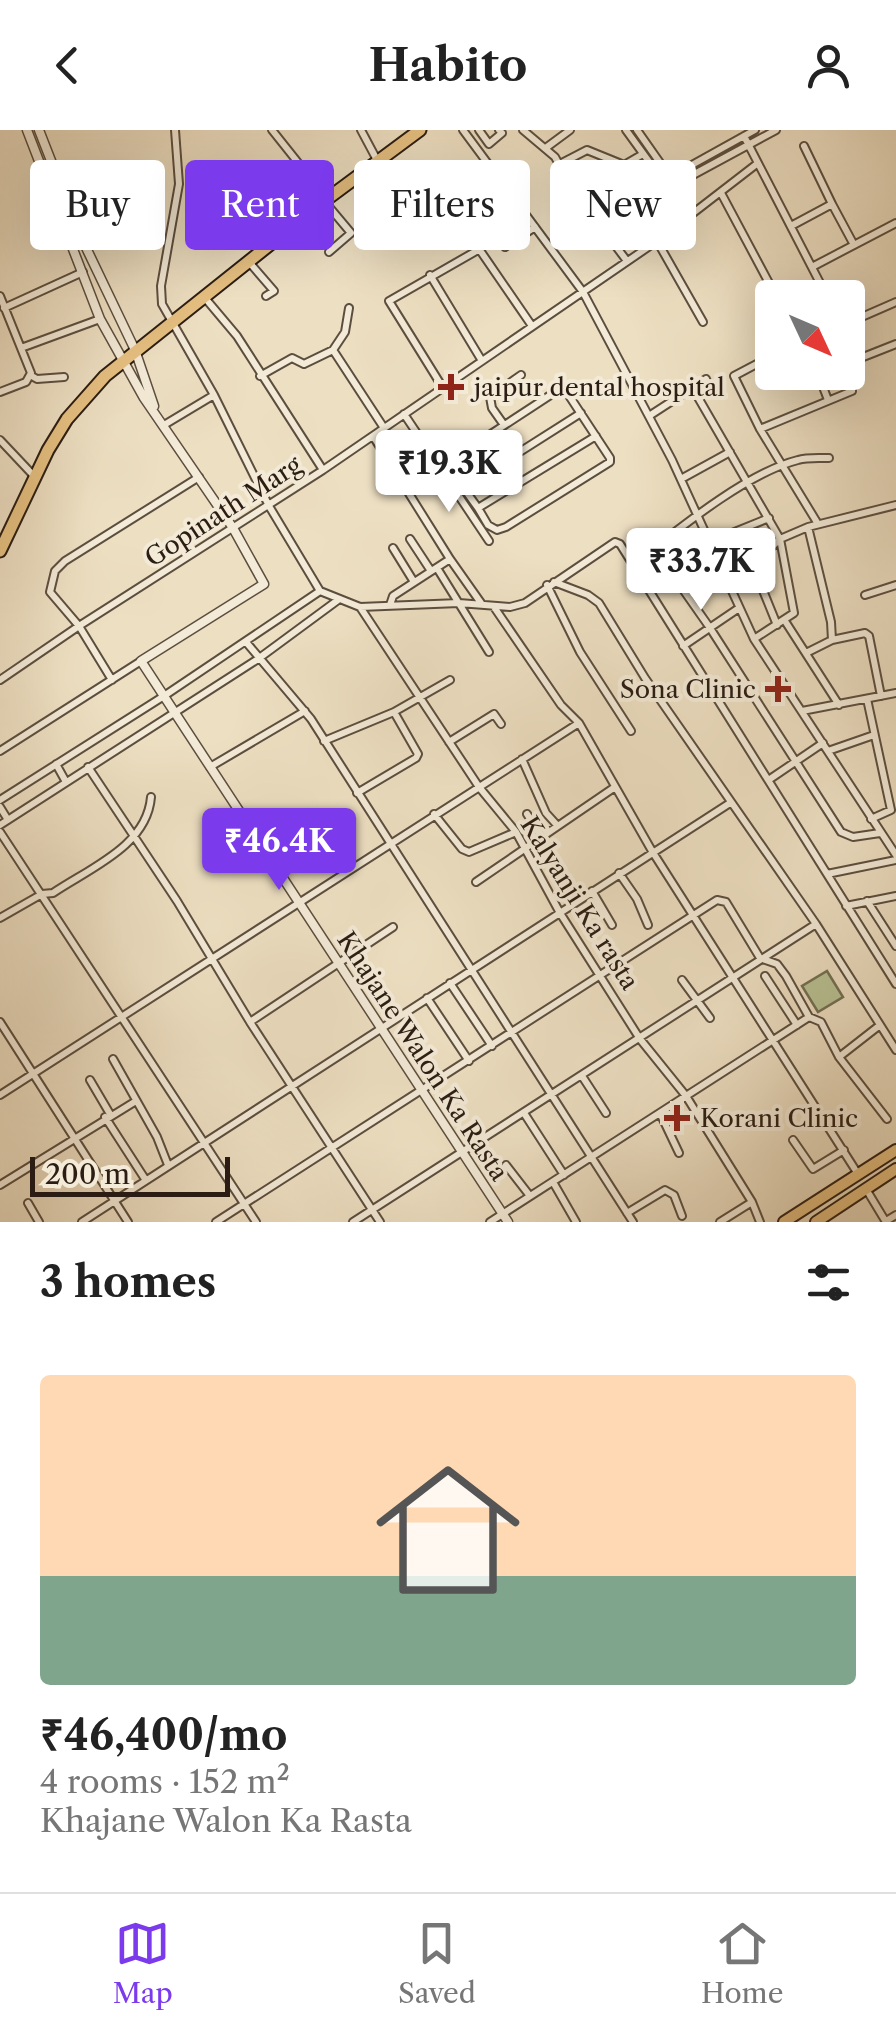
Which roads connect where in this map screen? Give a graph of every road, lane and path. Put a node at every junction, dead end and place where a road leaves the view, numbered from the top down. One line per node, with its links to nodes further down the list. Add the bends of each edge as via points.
1 (27, 130): 55 (street)
2 (39, 130): 73 (street)
3 (174, 130): 69 (street, via 179,184 161,286)
4 (272, 130): 21 (street)
5 (362, 130): 22 (street)
6 (420, 130): 23 (highway)
7 (463, 130): 41 (street)
8 (479, 130): 15 (street, via 489,144)
9 (523, 130): 19 (street)
10 (570, 130): 19 (street)
11 (626, 130): 20 (street)
12 (637, 130): 29 (street)
13 (755, 130): 16 (street)
14 (776, 130): 17 (street)
15 (503, 131)
16 (744, 136): 17 (street); 31 (street)
17 (748, 146): 30 (street); 32 (street)
18 (804, 146): 36 (street)
19 (547, 148): 24 (street)
20 (643, 154): 27 (street); 28 (street)
21 (295, 160)
22 (372, 160)
23 (379, 160)
24 (557, 160)
25 (567, 160): 26 (street, via 586,150)
26 (611, 160)
27 (633, 160)
28 (647, 160)
29 (657, 160)
30 (758, 163): 34 (street, Gopinath Marg); 40 (street)
31 (696, 166)
32 (696, 170)
33 (354, 179): 35 (highway)
34 (721, 192): 38 (street, Gopinath Marg); 57 (street)
35 (334, 194)
36 (832, 204): 40 (street); 43 (street)
37 (334, 211): 44 (street, via 351,233)
38 (696, 211)
39 (896, 224): 43 (street)
40 (792, 226): 54 (street)
41 (535, 227): 42 (street); 59 (street)
42 (530, 230)
43 (854, 245): 54 (street)
44 (334, 248)
45 (264, 250): 53 (highway)
46 (331, 250): 51 (street)
47 (478, 250): 56 (street); 70 (street)
48 (619, 250): 52 (street)
49 (644, 250): 52 (street, Gopinath Marg)
50 (662, 250): 68 (street)
51 (329, 252)
52 (627, 261): 59 (street, Gopinath Marg)
53 (249, 262): 61 (street, via 274,291); 62 (highway)
54 (812, 267): 58 (street)
55 (83, 272): 64 (street); 67 (street)
56 (430, 275): 77 (street); 83 (street, via 389,302)
57 (767, 280)
58 (818, 280)
59 (583, 292): 70 (street, Gopinath Marg); 94 (street)
60 (0, 296): 64 (street)
61 (266, 296)
62 (205, 298): 69 (highway); 81 (street)
63 (896, 302): 66 (street)
64 (4, 308): 72 (street)
65 (349, 308): 74 (street, via 345,332)
66 (865, 316)
67 (100, 319): 72 (street); 76 (street)
68 (703, 322)
69 (172, 324): 73 (highway); 88 (street)
70 (532, 326): 77 (street, Gopinath Marg)
71 (896, 344): 75 (street)
72 (21, 348): 79 (street)
73 (135, 350): 76 (highway); 91 (street)
74 (332, 350): 81 (street, via 304,364 292,358); 97 (street)
75 (865, 356)
76 (122, 361): 91 (street); 108 (highway, via 67,419)
77 (482, 361): 83 (street, Gopinath Marg)
78 (755, 365): 98 (street, via 734,376)
79 (30, 375): 82 (street); 87 (street)
80 (521, 375): 96 (street, via 490,397)
81 (260, 376): 107 (street)
82 (64, 377)
83 (443, 388): 93 (street, Gopinath Marg)
84 (692, 388): 89 (street, via 706,379); 94 (street); 102 (street)
85 (824, 390): 90 (street)
86 (852, 391): 90 (street)
87 (0, 392)
88 (214, 394): 95 (street); 114 (street)
89 (713, 394)
90 (828, 400): 98 (street)
91 (156, 411): 95 (street)
92 (582, 413): 96 (street, via 560,390); 100 (street); 112 (street)
93 (404, 414): 97 (street, Gopinath Marg); 106 (street)
94 (649, 416): 110 (street)
95 (164, 425): 109 (street)
96 (504, 425): 104 (street)
97 (384, 428): 99 (street, Gopinath Marg)
98 (760, 429): 105 (street)
99 (373, 436): 107 (street, Gopinath Marg); 129 (street)
100 (596, 436): 115 (street); 115 (street, via 610,462 506,527 488,525)
101 (0, 440): 108 (street)
102 (730, 452): 110 (street); 111 (street)
103 (829, 458): 105 (street)
104 (450, 460): 106 (street); 112 (street)
105 (783, 466): 111 (street); 118 (street)
106 (438, 468): 124 (street)
107 (323, 470): 114 (street, Gopinath Marg)
108 (34, 476): 126 (highway)
109 (199, 477): 120 (street); 148 (street, via 55,572 50,592)
110 (681, 479): 116 (street)
111 (749, 483): 116 (street); 117 (street)
112 (466, 486): 115 (street)
113 (896, 504): 118 (street)
114 (269, 506): 120 (street, Gopinath Marg); 137 (street)
115 (478, 508)
116 (697, 514): 121 (street); 125 (street)
117 (769, 518): 123 (street); 125 (street)
118 (818, 524): 119 (street)
119 (808, 527): 123 (street); 151 (street)
120 (233, 528): 148 (street, Gopinath Marg); 157 (street, via 264,584)
121 (670, 535): 128 (street); 139 (street, via 691,586)
122 (410, 538): 131 (street)
123 (780, 539): 132 (street, via 762,556); 147 (street, via 794,610)
124 (489, 542)
125 (710, 542): 132 (street)
126 (2, 543)
127 (393, 548): 133 (street)
128 (654, 548): 130 (street); 139 (street)
129 (450, 559): 131 (street); 143 (street)
130 (634, 564): 134 (street, via 615,542); 153 (street)
131 (434, 570): 133 (street); 141 (street)
132 (723, 570): 146 (street)
133 (414, 582): 142 (street)
134 (550, 583): 144 (street, via 525,603); 173 (street, via 580,652); 190 (street, via 599,603)
135 (896, 585): 138 (street)
136 (762, 588): 147 (street)
137 (320, 591): 140 (street); 152 (street)
138 (865, 595)
139 (689, 598): 149 (street)
140 (338, 600): 145 (street); 156 (street)
141 (459, 603): 142 (street); 143 (street); 154 (street)
142 (390, 604): 145 (street)
143 (481, 604): 144 (street)
144 (493, 606): 171 (street)
145 (360, 607): 164 (street, Kalyanji Ka rasta)
146 (738, 608): 149 (street); 150 (street)
147 (781, 623): 150 (street); 155 (street)
148 (79, 626): 158 (street, Gopinath Marg); 159 (street)
149 (710, 628): 153 (street); 180 (street)
150 (754, 639): 167 (street)
151 (832, 640): 155 (street); 163 (street, via 869,636)
152 (246, 642): 156 (street); 162 (street)
153 (683, 646): 184 (street)
154 (489, 652)
155 (806, 654): 166 (street)
156 (258, 659): 168 (street); 169 (street)
157 (141, 662): 159 (street); 162 (street, Khajane Walon Ka Rasta)
158 (0, 680)
159 (112, 680): 178 (street)
160 (450, 680): 164 (street)
161 (896, 693): 163 (street)
162 (164, 696): 168 (street, Khajane Walon Ka Rasta); 181 (street)
163 (881, 696): 165 (street)
164 (419, 699): 170 (street); 176 (street, Kalyanji Ka rasta)
165 (867, 699): 166 (street); 174 (street)
166 (839, 705): 167 (street)
167 (802, 711): 177 (street)
168 (174, 712): 182 (street, Khajane Walon Ka Rasta); 183 (street)
169 (306, 712): 175 (street); 182 (street)
170 (394, 712): 175 (street); 188 (street, via 418,754)
171 (579, 723): 179 (street); 186 (street)
172 (501, 724): 176 (street, via 494,714)
173 (631, 731)
174 (874, 735): 177 (street); 194 (street, via 891,810)
175 (324, 741): 188 (street)
176 (449, 742): 187 (street, Kalyanji Ka rasta)
177 (825, 747): 180 (street); 194 (street)
178 (0, 751)
179 (522, 759): 187 (street); 196 (street)
180 (794, 760): 184 (street); 199 (street, via 840,832 853,838)
181 (56, 764): 185 (street); 191 (street)
182 (210, 767): 207 (street, Khajane Walon Ka Rasta)
183 (88, 768): 185 (street); 201 (street)
184 (770, 779): 209 (street)
185 (66, 782): 195 (street)
186 (616, 787): 196 (street); 205 (street)
187 (479, 788): 192 (street); 198 (street, Kalyanji Ka rasta)
188 (357, 793): 202 (street)
189 (151, 797): 201 (street, via 150,814)
190 (730, 803): 205 (street); 220 (street)
191 (0, 804): 195 (street)
192 (434, 814): 198 (street, via 469,852); 202 (street)
193 (527, 814): 200 (street)
194 (871, 819): 199 (street)
195 (8, 820): 197 (street)
196 (556, 824): 200 (street)
197 (0, 829): 212 (street)
198 (516, 832): 204 (street, Kalyanji Ka rasta)
199 (880, 833): 206 (street)
200 (542, 834): 204 (street)
201 (135, 838): 212 (street); 225 (street)
202 (390, 844): 215 (street); 228 (street)
203 (296, 846): 207 (street)
204 (526, 846): 210 (street); 217 (street, Kalyanji Ka rasta)
205 (652, 851): 208 (street); 218 (street)
206 (896, 857): 209 (street)
207 (269, 858): 215 (street, Khajane Walon Ka Rasta)
208 (619, 873): 211 (street); 222 (street)
209 (827, 874): 216 (street)
210 (476, 882)
211 (592, 891): 217 (street); 221 (street)
212 (42, 894): 219 (street); 237 (street)
213 (895, 897): 214 (street)
214 (867, 901): 216 (street); 224 (street)
215 (298, 902): 225 (street); 227 (street, Khajane Walon Ka Rasta)
216 (846, 906): 234 (street)
217 (560, 913): 228 (street); 229 (street, Kalyanji Ka rasta)
218 (694, 915): 226 (street, via 717,900 726,902); 229 (street); 230 (street)
219 (0, 918)
220 (816, 924): 226 (street); 243 (street)
221 (612, 925)
222 (648, 925)
223 (392, 927): 227 (street)
224 (896, 946)
225 (212, 958): 237 (street); 241 (street)
226 (760, 958): 230 (street); 238 (street, via 777,964)
227 (338, 965): 241 (street); 244 (street, Khajane Walon Ka Rasta)
228 (471, 970): 233 (street); 245 (street)
229 (600, 974): 245 (street); 246 (street, Kalyanji Ka rasta)
230 (734, 976): 236 (street); 247 (street)
231 (766, 976): 242 (street)
232 (682, 980): 236 (street)
233 (450, 983): 235 (street); 248 (street)
234 (896, 984)
235 (427, 998): 244 (street); 252 (street)
236 (697, 1000): 239 (street); 246 (street)
237 (123, 1016): 253 (street); 269 (street)
238 (809, 1017): 242 (street); 250 (street, via 820,1022)
239 (710, 1018)
240 (0, 1022): 253 (street)
241 (250, 1022): 256 (street)
242 (798, 1025): 247 (street)
243 (880, 1025): 249 (street); 250 (street)
244 (381, 1026): 256 (street); 257 (street, Khajane Walon Ka Rasta)
245 (512, 1033): 248 (street); 259 (street)
246 (640, 1039): 254 (street); 260 (street, Kalyanji Ka rasta)
247 (773, 1040): 260 (street); 271 (street)
248 (492, 1046): 252 (street)
249 (896, 1050)
250 (839, 1057): 266 (street)
251 (113, 1059): 261 (street)
252 (469, 1061): 257 (street)
253 (33, 1074): 258 (street); 267 (street)
254 (582, 1076): 259 (street); 264 (street)
255 (90, 1080): 265 (street)
256 (292, 1085): 269 (street); 270 (street)
257 (423, 1090): 270 (street); 273 (street, Khajane Walon Ka Rasta)
258 (0, 1095)
259 (551, 1096): 262 (street); 275 (street)
260 (686, 1096): 263 (street); 287 (street, Kalyanji Ka rasta)
261 (136, 1100): 265 (street); 277 (street)
262 (524, 1113): 273 (street); 280 (street)
263 (660, 1113): 274 (street); 275 (street)
264 (606, 1114)
265 (108, 1116): 267 (street); 281 (street)
266 (887, 1119)
267 (72, 1137): 283 (street); 286 (street)
268 (793, 1140): 271 (street, via 813,1169)
269 (202, 1142): 277 (street); 289 (street)
270 (332, 1147): 289 (street); 290 (street)
271 (844, 1150): 279 (street)
272 (896, 1150): 279 (main road)
273 (462, 1151): 290 (street); 294 (street, Khajane Walon Ka Rasta)
274 (679, 1153)
275 (591, 1157): 280 (street); 291 (street)
276 (506, 1165): 285 (street)
277 (168, 1166): 281 (street)
278 (896, 1169): 284 (main road)
279 (858, 1174): 307 (main road)
280 (564, 1175): 282 (street)
281 (145, 1180): 286 (street)
282 (553, 1182): 285 (street); 303 (street)
283 (0, 1184)
284 (866, 1189): 308 (main road); 309 (street)
285 (530, 1196): 294 (street)
286 (113, 1202): 296 (street); 297 (street)
287 (752, 1202): 305 (street); 306 (street, Kalyanji Ka rasta)
288 (28, 1203): 295 (street)
289 (244, 1203): 298 (street); 299 (street)
290 (372, 1210): 300 (street); 301 (street)
291 (627, 1212): 293 (street, via 665,1190); 304 (street)
292 (896, 1215): 309 (street)
293 (682, 1216)
294 (506, 1218): 302 (street)
295 (40, 1222)
296 (82, 1222)
297 (128, 1222)
298 (216, 1222)
299 (256, 1222)
300 (353, 1222)
301 (380, 1222)
302 (490, 1222)
303 (576, 1222)
304 (633, 1222)
305 (720, 1222)
306 (760, 1222)
307 (784, 1222)
308 (816, 1222)
309 (886, 1222)

